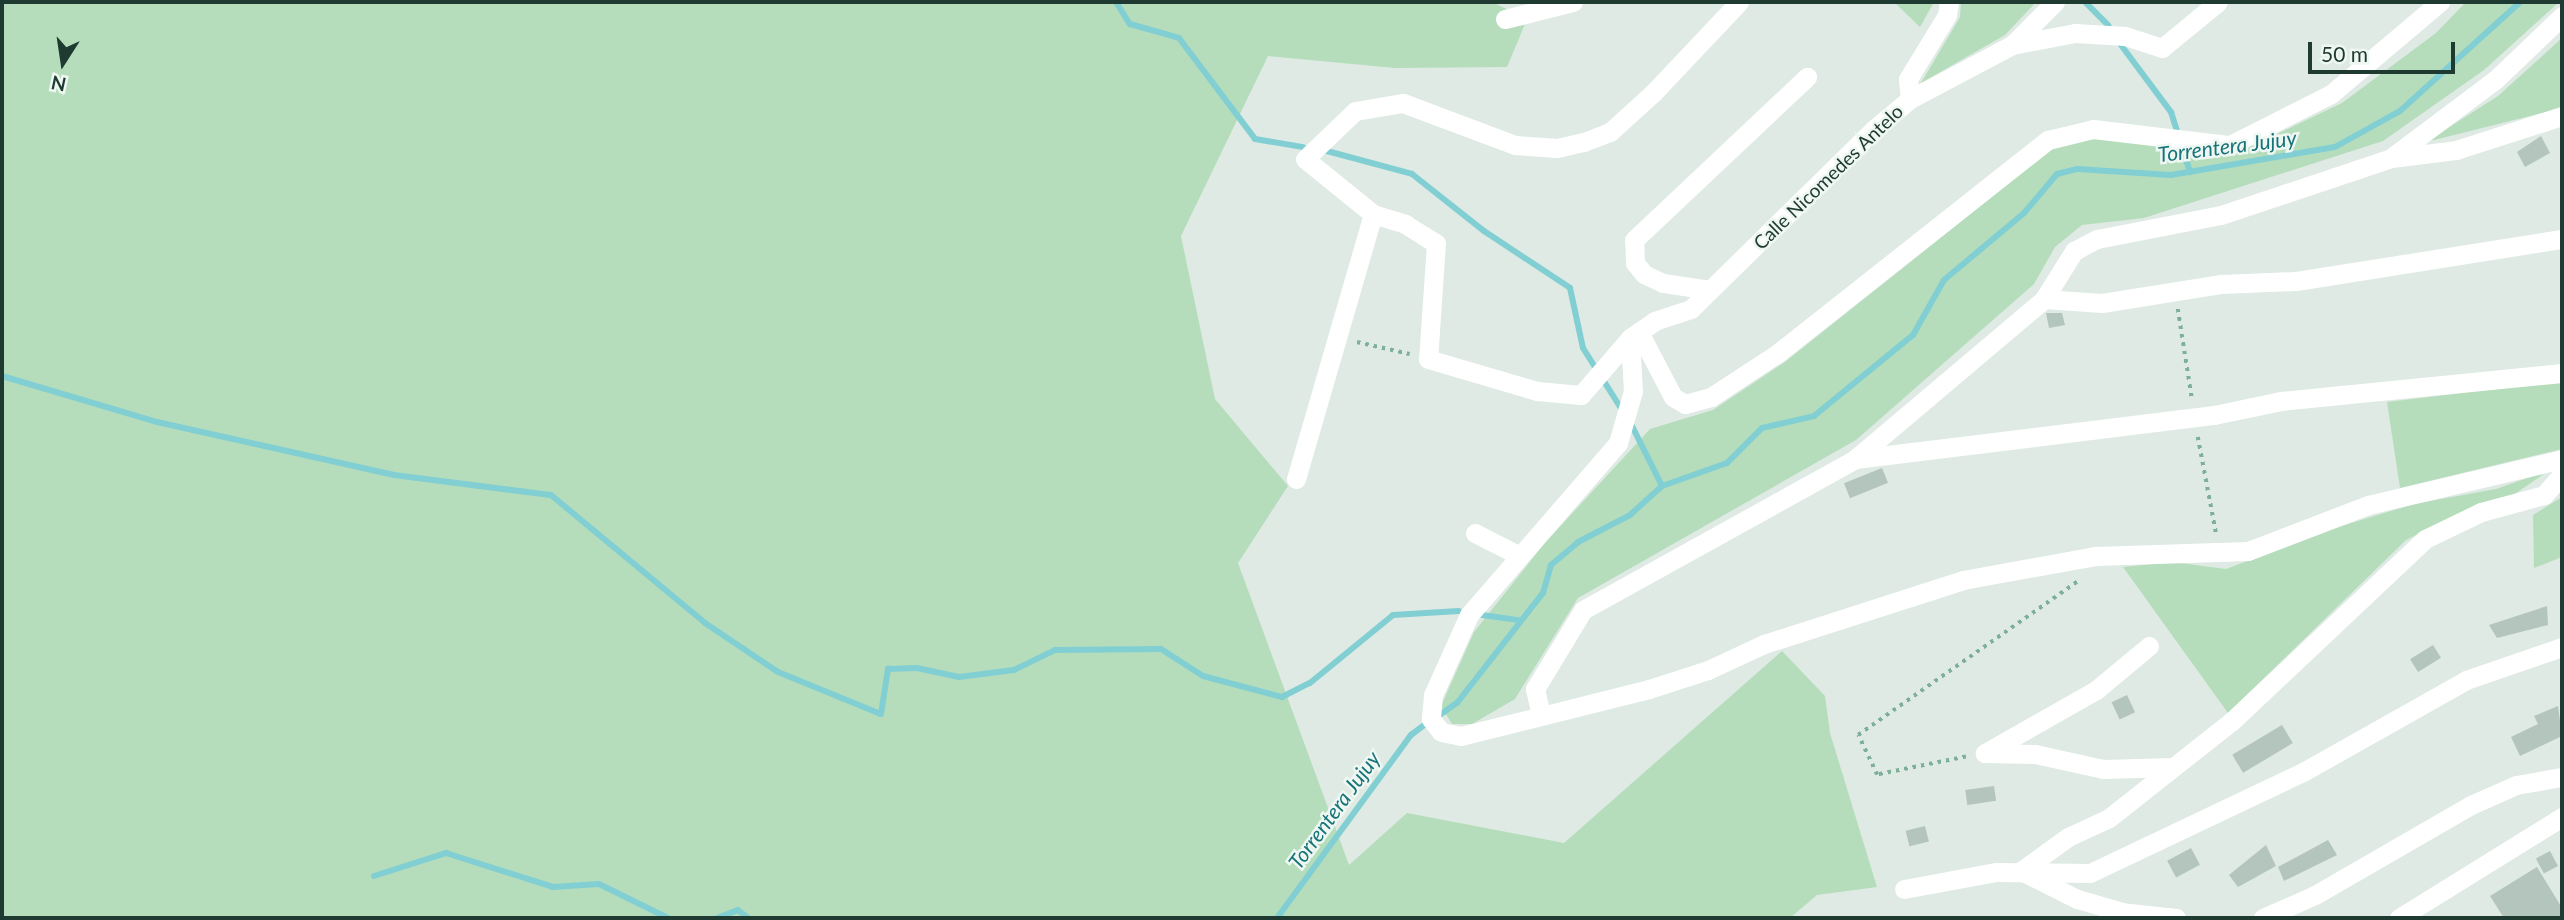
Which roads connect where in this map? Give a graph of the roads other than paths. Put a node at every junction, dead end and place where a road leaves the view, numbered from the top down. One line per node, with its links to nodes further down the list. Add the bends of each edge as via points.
1 (1573, 2): 8 (street)
2 (1739, 2): 14 (street, via 1726,21 1610,132 1557,148 1515,145 1403,103 1355,111 1304,159)
3 (1948, 2): 11 (street, via 1947,15 1908,79)
4 (2054, 2): 9 (street, Calle Nicomedes Antelo)
5 (2218, 2): 9 (street, via 2162,47 2125,36 2075,33)
6 (2440, 2): 18 (street, via 2331,94 2230,145 2094,129 2048,140 1778,353 1710,397 1685,404 1672,397)
7 (2562, 16): 13 (street, via 2494,80)
8 (1505, 19)
9 (2012, 45): 11 (street, Calle Nicomedes Antelo)
10 (1807, 77): 16 (street, via 1634,240 1635,263 1644,274 1662,283)
11 (1910, 99): 16 (street, Calle Nicomedes Antelo)
12 (2562, 116): 13 (street, via 2456,150)
13 (2391, 158): 17 (street, via 2221,215 2097,239 2074,251)
14 (1373, 214): 18 (street, via 1405,224 1436,243 1428,359 1537,391 1581,396); 23 (street)
15 (2562, 239): 17 (street, via 2296,281 2221,284 2102,303)
16 (1710, 290): 18 (street, Calle Nicomedes Antelo, via 1690,309)
17 (2044, 299): 20 (street)
18 (1635, 335): 25 (street, via 1633,391 1618,443)
19 (2562, 373): 20 (street, via 2281,401 2214,415)
20 (1855, 459): 28 (street, via 1583,610 1535,689)
21 (2562, 459): 28 (street, via 2379,502 2248,551 2095,555 1964,580 1764,643 1708,670)
22 (2562, 474): 29 (street, via 2544,495 2480,512 2425,538 2396,561 2280,680)
23 (1296, 479)
24 (1475, 533): 25 (street)
25 (1518, 555): 28 (street, via 1469,615 1433,695 1432,719 1441,732 1461,736)
26 (2149, 646): 29 (street, via 2096,690 1985,753 2035,754 2103,769)
27 (2562, 647): 32 (street, via 2466,680 2303,772 2090,873)
28 (1541, 715)
29 (2173, 767): 32 (street, via 2109,818 2067,837)
30 (2562, 777): 35 (street, via 2516,785 2471,805)
31 (2562, 817): 36 (street)
32 (2021, 872): 33 (street); 34 (street, via 2077,899 2122,912)
33 (1904, 889)
34 (2176, 918)
35 (2263, 918)
36 (2399, 918)

